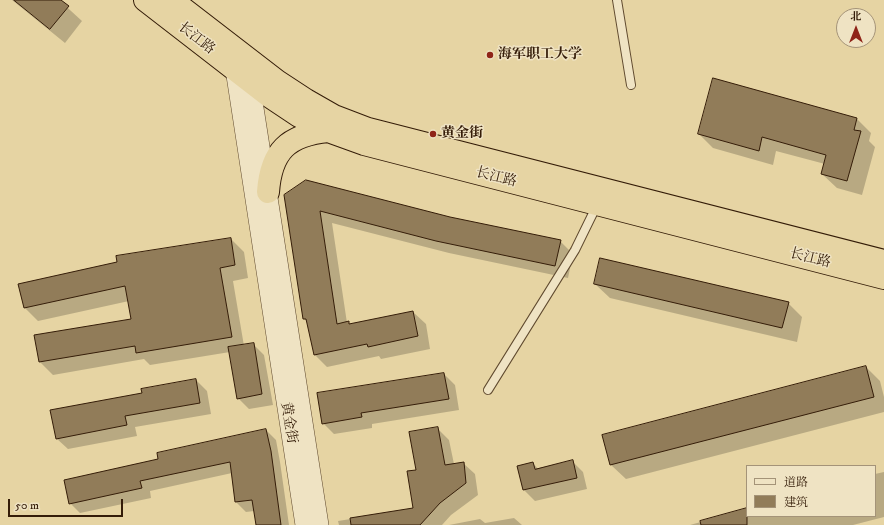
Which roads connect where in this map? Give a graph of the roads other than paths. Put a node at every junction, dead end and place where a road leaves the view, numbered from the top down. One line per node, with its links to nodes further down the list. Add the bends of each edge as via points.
1 (145, 0): 4 (highway, 长江路)
2 (172, 0): 4 (highway, 长江路)
3 (617, 0): 5 (lane)
4 (244, 69): 6 (highway, 长江路, via 269,96); 7 (street, 黄金街); 9 (highway, 长江路, via 277,81 334,116 368,128); 12 (street, 黄金街)
5 (631, 85)
6 (328, 131): 7 (highway, via 311,132 296,138 283,149 274,160 269,175); 8 (highway, 长江路, via 364,144)
7 (268, 192): 13 (street, 黄金街)
8 (598, 204): 10 (highway, 长江路); 11 (lane, via 576,250)
9 (884, 261)
10 (884, 278)
11 (488, 390)
12 (304, 525)
13 (320, 525)

